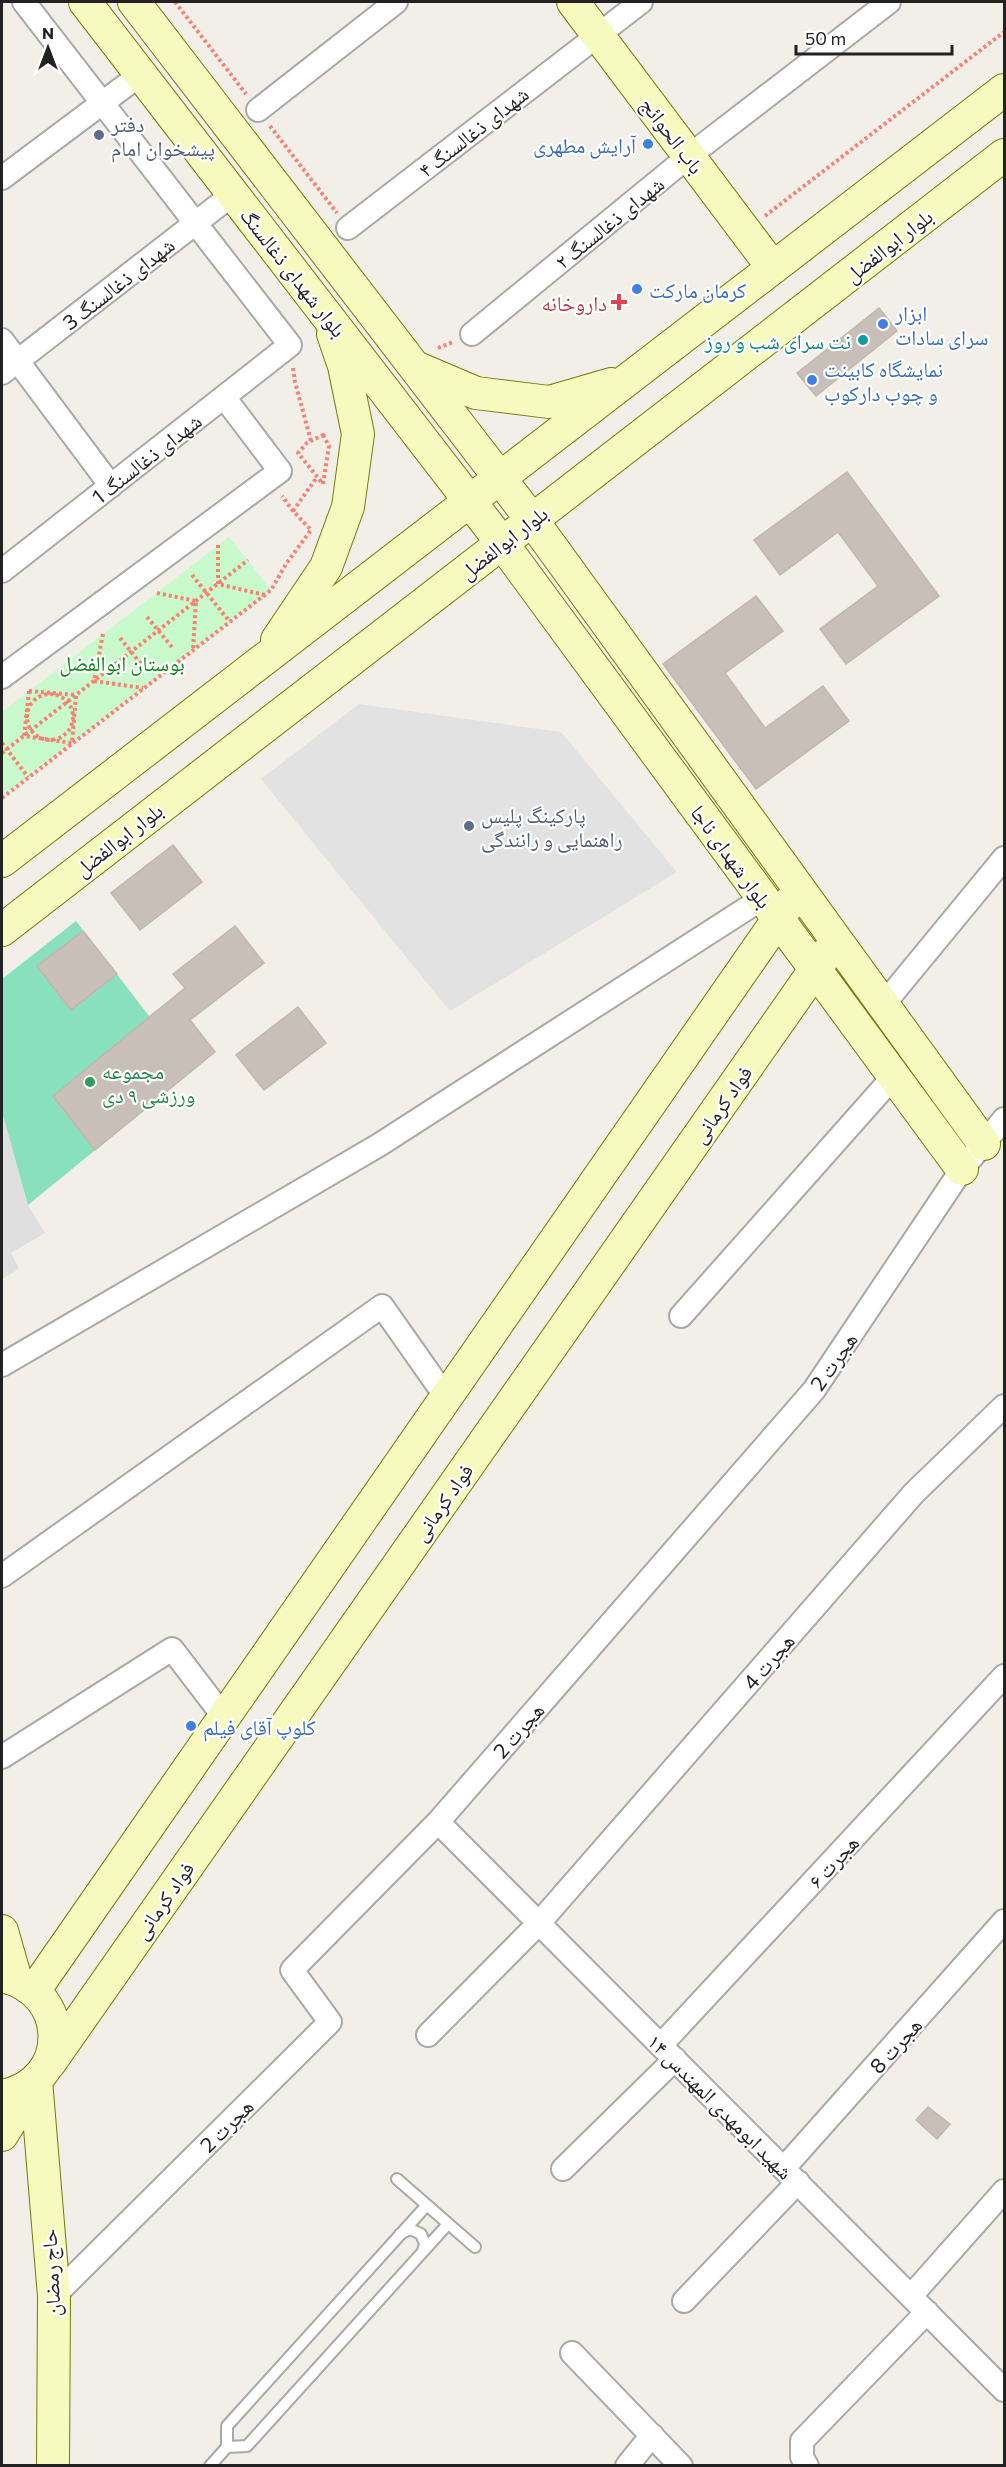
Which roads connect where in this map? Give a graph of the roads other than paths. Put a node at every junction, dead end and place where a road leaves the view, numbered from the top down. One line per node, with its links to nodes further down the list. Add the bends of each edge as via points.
1 (24, 2): 11 (street)
2 (86, 2): 9 (street, بلوار شهدای ذغالسنگ)
3 (134, 2): 23 (street, بلوار شهدای ذغالسنگ)
4 (396, 2): 12 (street)
5 (573, 2): 8 (street, باب الحوائج)
6 (641, 2): 8 (street, شهدای ذغالسنگ ۴)
7 (889, 2): 14 (street, شهدای ذغالسنگ ۲)
8 (598, 34): 14 (street, باب الحوائج); 18 (street, شهدای ذغالسنگ ۴)
9 (141, 74): 11 (street); 16 (street, بلوار شهدای ذغالسنگ)
10 (1005, 90): 19 (street)
11 (103, 103): 15 (street); 17 (street)
12 (258, 110)
13 (1005, 154): 30 (street, بلوار ابوالفضل)
14 (689, 156): 19 (street, باب الحوائج); 21 (street, شهدای ذغالسنگ ۲)
15 (2, 178)
16 (234, 194): 17 (street, شهدای ذغالسنگ 3); 20 (street, بلوار شهدای ذغالسنگ)
17 (196, 223): 24 (street, شهدای ذغالسنگ 3); 26 (street, شهدای ذغالسنگ 1, via 290,345)
18 (348, 228)
19 (773, 268): 25 (street)
20 (328, 316): 29 (street, بلوار شهدای ذغالسنگ); 33 (street, via 344,366 358,434 348,507 326,567)
21 (472, 334)
22 (2, 340): 24 (street)
23 (411, 363): 25 (street, via 476,393 549,402); 27 (street, بلوار شهدای ذغالسنگ)
24 (9, 367): 28 (street)
25 (630, 379): 27 (street)
26 (224, 397): 28 (street, شهدای ذغالسنگ 1); 34 (street, via 280,471)
27 (500, 478): 29 (street); 30 (street, بلوار شهدای ذغالسنگ)
28 (111, 486): 32 (street, شهدای ذغالسنگ 1)
29 (470, 502): 31 (street, بلوار شهدای ذغالسنگ); 33 (street)
30 (532, 520): 31 (street, بلوار ابوالفضل); 37 (street, بلوار شهدای ناجا)
31 (502, 543): 38 (street, بلوار شهدای ناجا); 39 (street, بلوار ابوالفضل)
32 (2, 571)
33 (264, 660): 36 (street)
34 (2, 677)
35 (1005, 858): 42 (street)
36 (2, 861)
37 (799, 889): 38 (street); 40 (street, بلوار شهدای ناجا)
38 (771, 908): 41 (street, بلوار شهدای ناجا); 48 (street, via 379,1145); 49 (street)
39 (2, 930)
40 (836, 940): 41 (street, فواد کرمانی); 42 (street, بلوار شهدای ناجا)
41 (816, 969): 43 (street, بلوار شهدای ناجا); 62 (street, فواد کرمانی)
42 (883, 1005): 45 (street, بلوار شهدای ناجا)
43 (894, 1076): 46 (street, بلوار شهدای ناجا); 47 (street)
44 (1005, 1119): 45 (street, هجرت 2)
45 (984, 1144): 46 (street, هجرت 2)
46 (962, 1169): 55 (street, هجرت 2, via 814,1390)
47 (681, 1316)
48 (2, 1365)
49 (446, 1397): 51 (street, via 382,1306); 53 (street)
50 (1005, 1406): 57 (street, هجرت 4, via 914,1493)
51 (2, 1576)
52 (1005, 1676): 61 (street, هجرت ۶)
53 (224, 1717): 54 (street, via 172,1649); 59 (street)
54 (2, 1757)
55 (438, 1822): 57 (street, شهید ابومهدی المهندس ۱۴); 74 (street, هجرت 2, via 292,1970 330,2022)
56 (1005, 1921): 66 (street, هجرت 8)
57 (539, 1923): 60 (street, هجرت 4); 61 (street, شهید ابومهدی المهندس ۱۴)
58 (2, 1931): 59 (street)
59 (17, 1982): 62 (street, via 44,2000 54,2025 54,2045)
60 (428, 2035)
61 (668, 2052): 65 (street, هجرت ۶); 66 (street, شهید ابومهدی المهندس ۱۴)
62 (42, 2072): 63 (street, via 15,2094); 64 (street, فواد کرمانی); 74 (street, حاج رمضان)
63 (2, 2096)
64 (2, 2135)
65 (563, 2169)
66 (791, 2175): 75 (street, هجرت 8); 76 (street, شهید ابومهدی المهندس ۱۴)
67 (397, 2179): 69 (lane)
68 (1005, 2191): 76 (street)
69 (427, 2205): 70 (lane); 71 (lane)
70 (448, 2224): 72 (lane); 73 (lane)
71 (400, 2234): 73 (lane, via 410,2229 421,2234 425,2244); 80 (lane, via 226,2426)
72 (475, 2247)
73 (421, 2254): 80 (lane, via 247,2446)
74 (54, 2296): 81 (street, حاج رمضان)
75 (684, 2301)
76 (919, 2304): 78 (street, شهید ابومهدی المهندس ۱۴); 85 (street, via 802,2441 802,2457)
77 (572, 2353): 79 (street)
78 (1005, 2390)
79 (652, 2435): 83 (street); 84 (street)
80 (227, 2447): 82 (lane)
81 (53, 2466)
82 (210, 2466)
83 (627, 2466)
84 (681, 2466)
85 (807, 2466)

